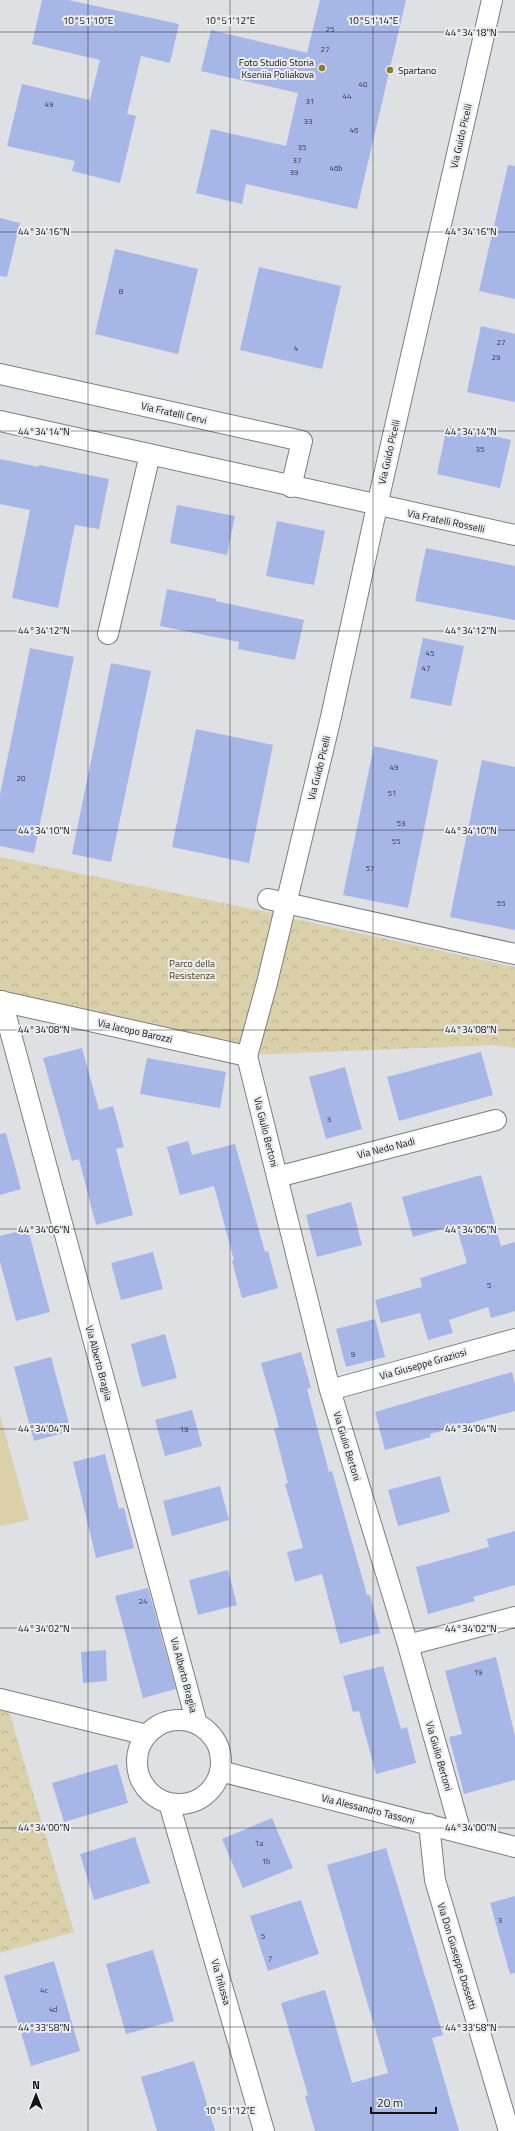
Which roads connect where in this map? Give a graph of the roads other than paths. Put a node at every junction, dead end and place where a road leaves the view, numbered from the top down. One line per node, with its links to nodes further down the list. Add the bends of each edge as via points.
1 (492, 0): 6 (street, Via Guido Picelli)
2 (0, 374): 5 (street, Via Fratelli Cervi, via 302,441)
3 (0, 422): 4 (street)
4 (150, 454): 5 (street); 8 (street)
5 (292, 487): 6 (street)
6 (377, 506): 7 (street, Via Fratelli Rosselli); 9 (street, Via Guido Picelli, via 331,717)
7 (515, 535)
8 (108, 634)
9 (277, 901): 10 (street); 12 (street, Via Guido Picelli, via 267,983)
10 (515, 954)
11 (1, 1001): 12 (street, Via Jacopo Barozzi); 20 (street, Via Alberto Braglia)
12 (246, 1056): 14 (street, Via Giulio Bertoni)
13 (496, 1120): 14 (street, Via Nedo Nadi)
14 (277, 1177): 16 (street, Via Giulio Bertoni)
15 (515, 1339): 16 (street, Via Giuseppe Graziosi)
16 (330, 1390): 18 (street, Via Giulio Bertoni)
17 (515, 1617): 18 (street)
18 (408, 1645): 25 (street, Via Giulio Bertoni)
19 (0, 1699): 21 (street, via 108,1726)
20 (197, 1724): 21 (street, via 184,1720 170,1721 157,1726); 22 (street, via 209,1732 216,1743 221,1757)
21 (143, 1743): 23 (street, via 137,1763 146,1788 156,1797)
22 (220, 1771): 23 (street, via 207,1793 196,1800); 24 (street, Via Alessandro Tassoni)
23 (176, 1803): 27 (street, Via Trilussa, via 178,1833)
24 (429, 1824): 25 (street, Via Alessandro Tassoni); 28 (street, Via Don Giuseppe Dossetti, via 435,1880)
25 (461, 1833): 26 (street, Via Alessandro Tassoni)
26 (515, 1847)
27 (264, 2131)
28 (509, 2131)

